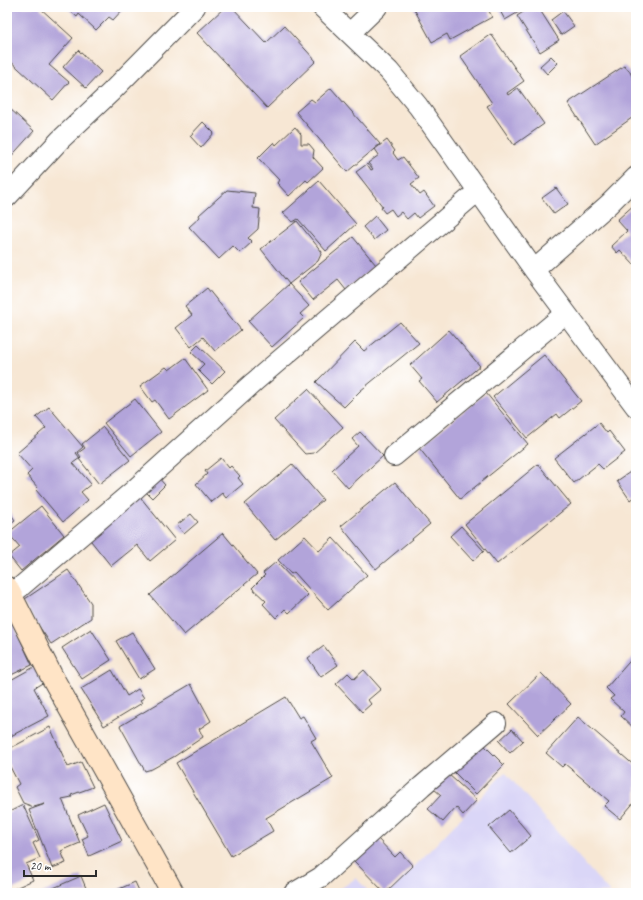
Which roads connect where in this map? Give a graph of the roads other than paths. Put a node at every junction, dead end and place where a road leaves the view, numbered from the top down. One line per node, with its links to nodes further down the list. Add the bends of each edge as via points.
1 (195, 7): 7 (street, via 60,140)
2 (322, 7): 4 (street)
3 (377, 7): 4 (street)
4 (350, 33): 6 (street, via 389,71 418,106)
5 (636, 177): 8 (street)
6 (478, 191): 8 (street); 12 (street, via 254,382 134,490)
7 (7, 197)
8 (534, 270): 9 (street)
9 (566, 313): 10 (street); 11 (street)
10 (636, 406)
11 (394, 456)
12 (9, 592): 14 (street, via 55,681)
13 (496, 723): 15 (street, via 321,877)
14 (173, 893)
15 (294, 893)

